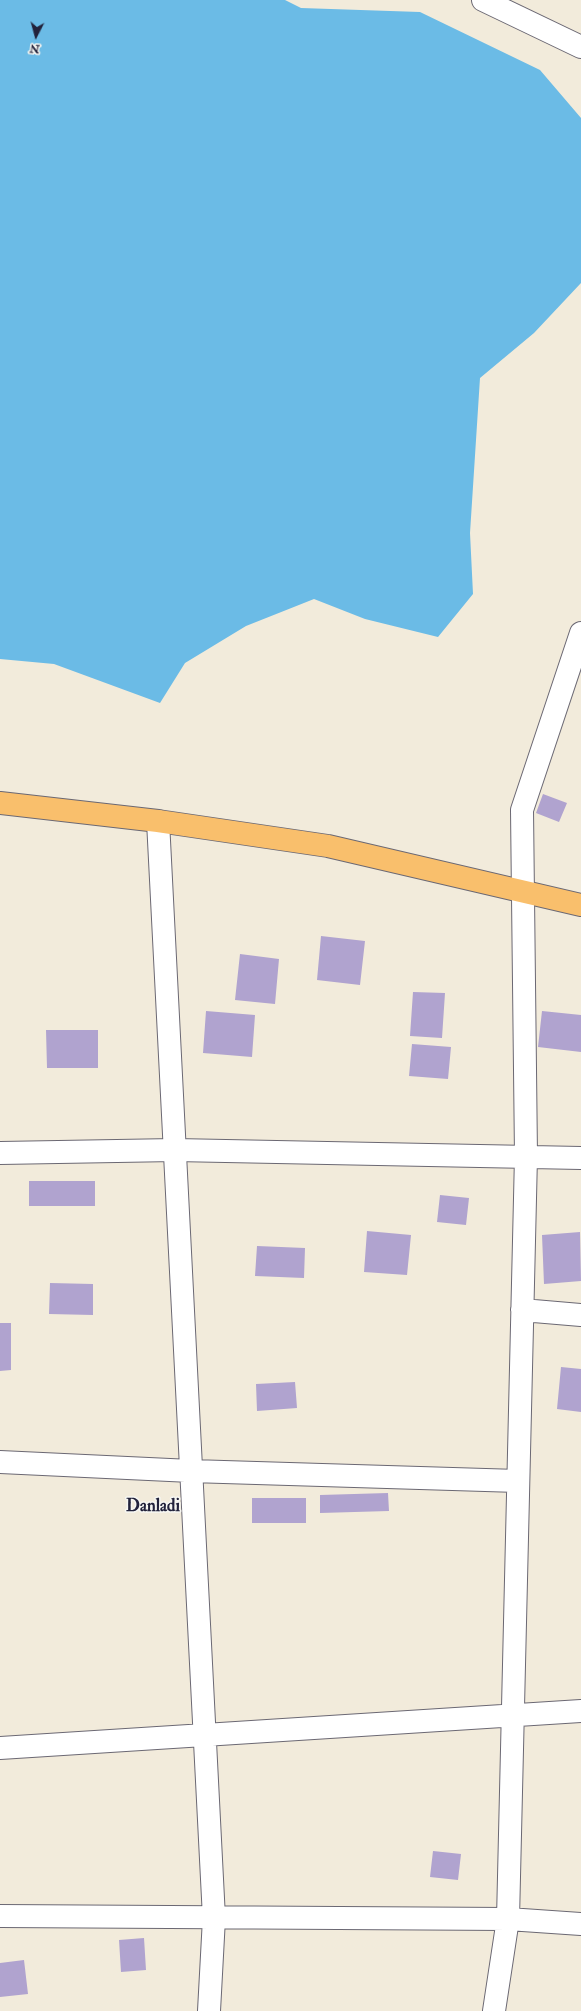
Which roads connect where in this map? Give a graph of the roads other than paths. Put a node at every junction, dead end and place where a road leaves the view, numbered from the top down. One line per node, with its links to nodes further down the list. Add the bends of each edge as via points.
1 (483, 0): 2 (street)
2 (581, 47)
3 (581, 633): 6 (street, via 522,810)
4 (0, 803): 5 (highway)
5 (158, 821): 6 (highway, via 328,846); 8 (street)
6 (523, 890): 7 (highway); 10 (street)
7 (581, 905)
8 (175, 1150): 9 (street); 10 (street); 15 (street)
9 (0, 1153)
10 (526, 1156): 11 (street); 12 (street)
11 (581, 1158)
12 (522, 1310): 13 (street); 16 (street)
13 (581, 1315)
14 (0, 1462): 15 (street)
15 (191, 1471): 16 (street); 19 (street)
16 (518, 1481): 18 (street)
17 (581, 1711): 18 (street)
18 (513, 1717): 19 (street); 23 (street)
19 (204, 1736): 20 (street); 22 (street)
20 (0, 1748)
21 (0, 1916): 22 (street)
22 (214, 1918): 23 (street); 25 (street)
23 (508, 1919): 24 (street); 26 (street)
24 (581, 1924)
25 (209, 2011)
26 (494, 2011)

